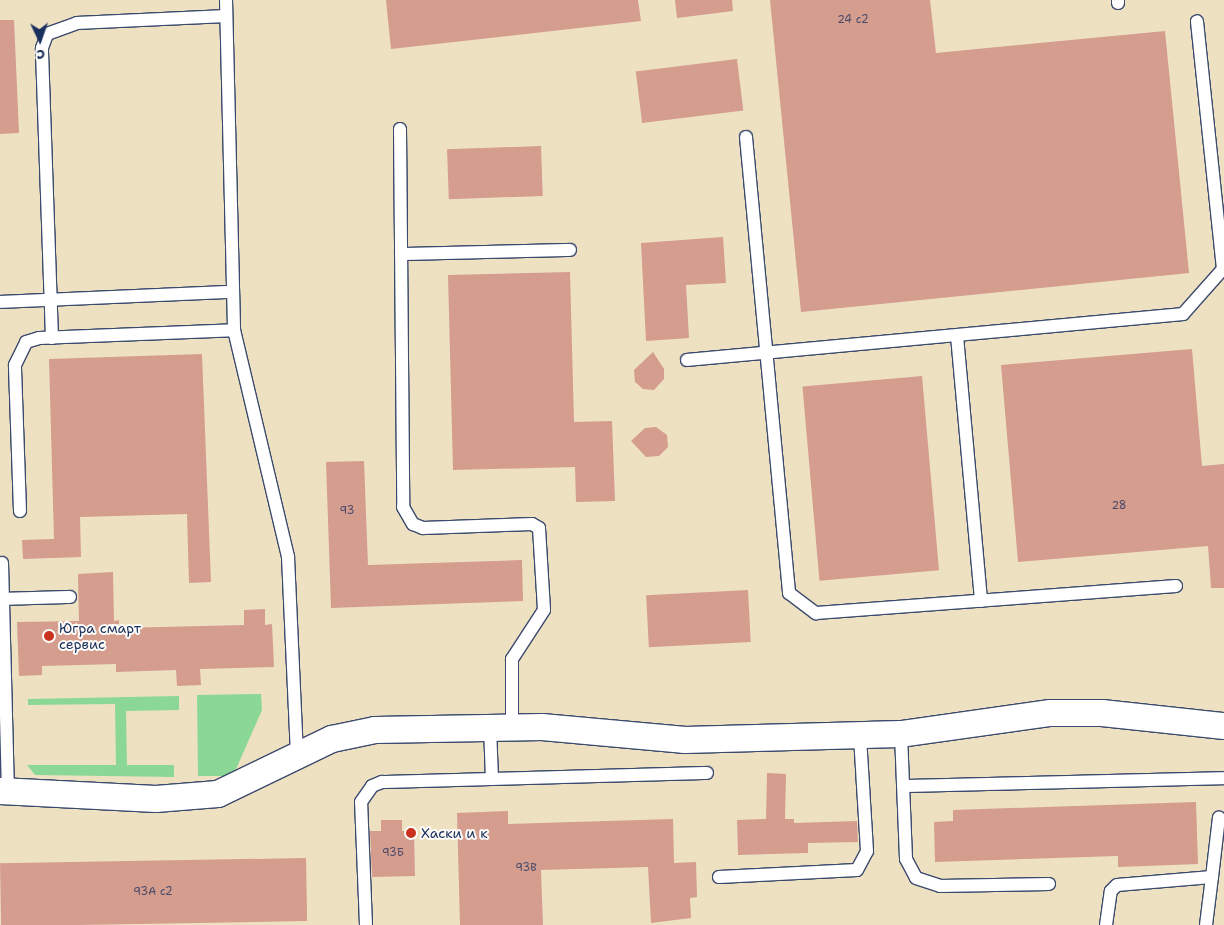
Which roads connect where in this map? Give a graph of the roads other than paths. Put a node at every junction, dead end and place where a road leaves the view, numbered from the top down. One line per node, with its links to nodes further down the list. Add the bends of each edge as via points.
1 (226, 0): 2 (lane)
2 (226, 16): 9 (lane); 10 (lane, via 76,22 47,34 42,48)
3 (1197, 21): 8 (lane)
4 (400, 129): 7 (lane)
5 (746, 137): 15 (lane)
6 (570, 250): 7 (lane)
7 (401, 254): 25 (lane, via 406,516 423,528 532,524 541,534 544,610 512,659)
8 (1224, 269): 13 (lane, via 1183,314)
9 (232, 292): 10 (lane); 12 (lane)
10 (51, 300): 11 (lane); 14 (lane)
11 (0, 302)
12 (234, 330): 14 (lane); 28 (lane, via 288,558)
13 (957, 336): 15 (lane); 22 (lane)
14 (52, 338): 17 (lane, via 26,342 15,365)
15 (766, 353): 16 (lane); 22 (lane, via 789,593 816,613)
16 (687, 360)
17 (20, 511)
18 (2, 563): 21 (lane)
19 (1176, 586): 22 (lane)
20 (70, 597): 21 (lane)
21 (3, 599): 23 (lane)
22 (981, 601)
23 (3, 695): 33 (lane)
24 (1224, 726): 26 (street, via 1102,713 1051,713)
25 (501, 727): 27 (street, via 685,740); 28 (street, via 354,733); 31 (lane)
26 (902, 734): 27 (street); 32 (lane)
27 (860, 735): 35 (lane, via 867,851 858,870)
28 (297, 756): 33 (street, via 256,779 218,794 193,798)
29 (707, 773): 31 (lane)
30 (1224, 778): 32 (lane)
31 (492, 779): 38 (lane, via 382,782 365,793)
32 (903, 786): 37 (lane, via 906,859 916,878 940,886)
33 (4, 792)
34 (1219, 817): 36 (lane)
35 (719, 877)
36 (1212, 877): 39 (lane, via 1117,886 1111,892); 40 (lane)
37 (1049, 884)
38 (366, 925)
39 (1106, 925)
40 (1206, 925)

